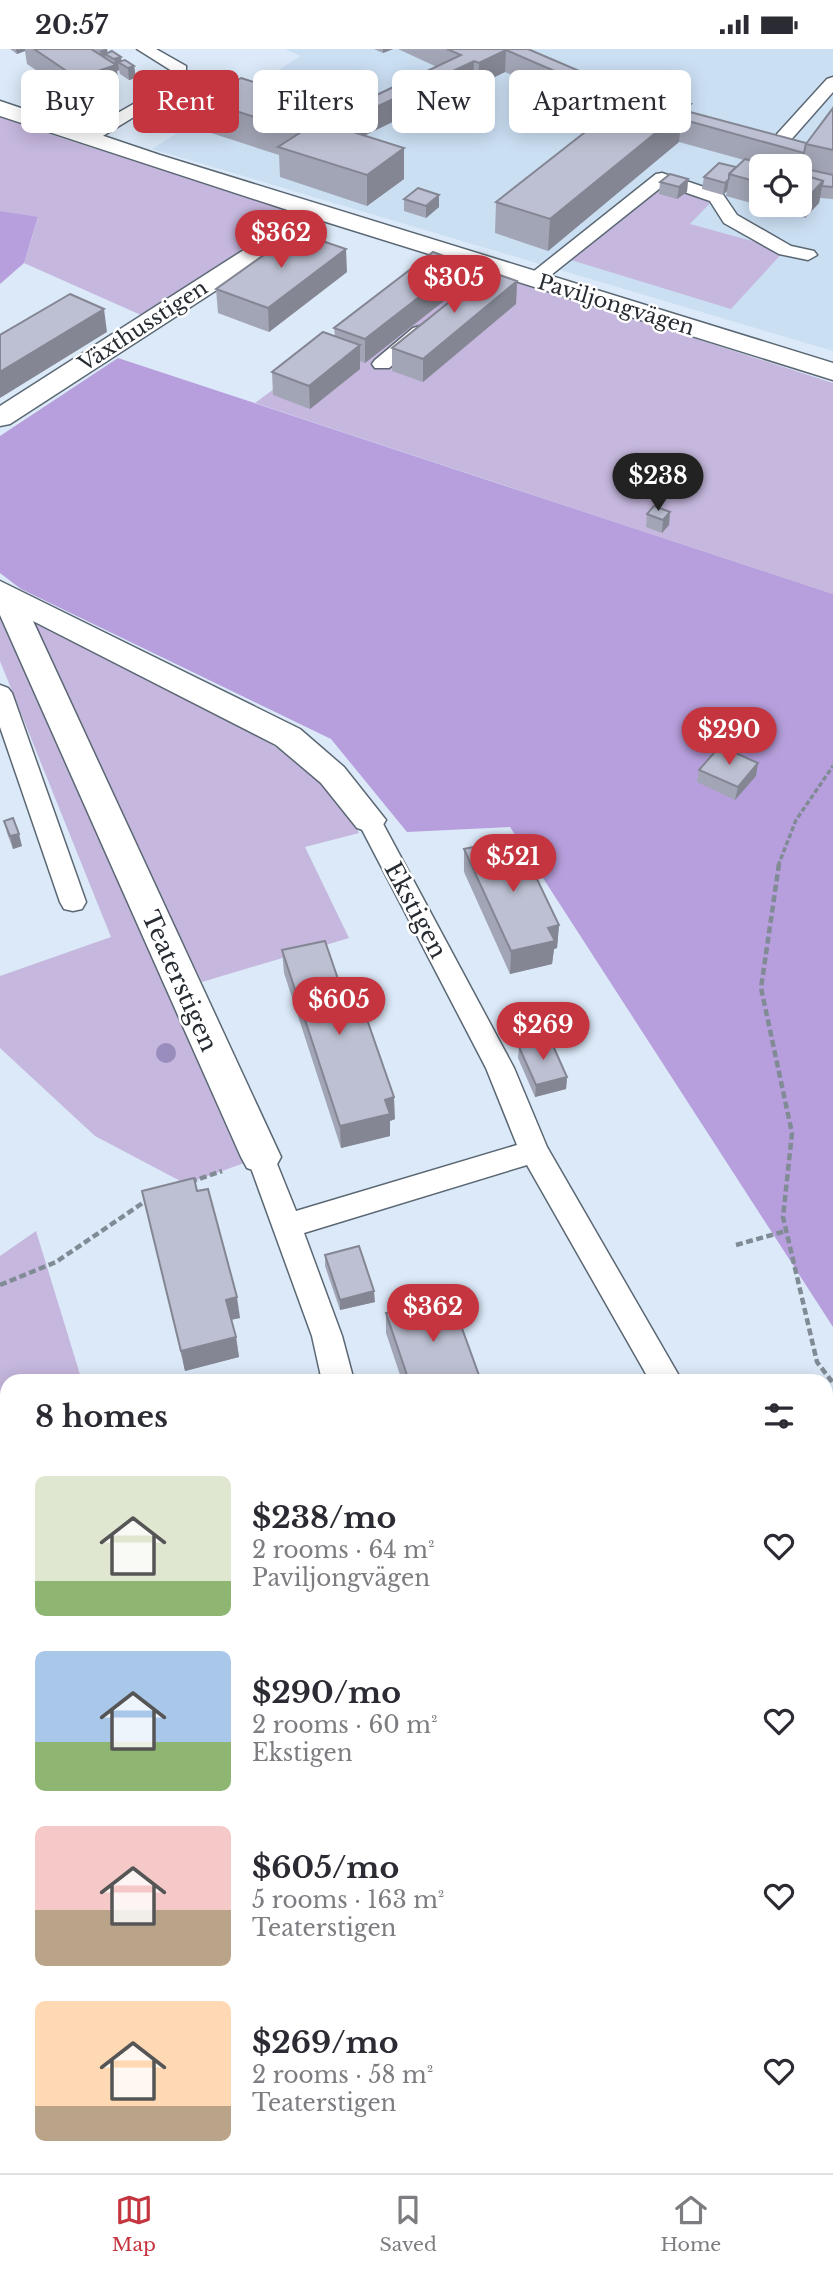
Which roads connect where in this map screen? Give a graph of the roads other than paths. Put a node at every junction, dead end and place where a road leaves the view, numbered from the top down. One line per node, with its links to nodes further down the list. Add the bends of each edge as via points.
1 (145, 49): 4 (lane, via 180,69 178,85)
2 (833, 82): 5 (lane)
3 (0, 108): 4 (street, Paviljongvägen)
4 (87, 138): 6 (street, Paviljongvägen)
5 (783, 138)
6 (320, 212): 8 (street, Paviljongvägen); 14 (street, Växthusstigen)
7 (808, 255): 9 (lane, via 785,250 730,219 716,197 662,178)
8 (498, 268): 9 (street, Paviljongvägen); 10 (lane)
9 (535, 279): 13 (street, Paviljongvägen)
10 (477, 285)
11 (435, 320): 12 (lane)
12 (382, 364)
13 (833, 372)
14 (0, 418)
15 (2, 594): 17 (street, Ekstigen, via 288,737 327,768); 20 (street, Teaterstigen)
16 (0, 693): 18 (lane)
17 (369, 820): 19 (lane, Ekstigen, via 499,1068)
18 (73, 902)
19 (534, 1151): 21 (lane); 23 (lane, Ekstigen)
20 (261, 1157): 21 (lane, Teaterstigen)
21 (288, 1226): 22 (lane, Teaterstigen)
22 (336, 1374)
23 (663, 1374)

